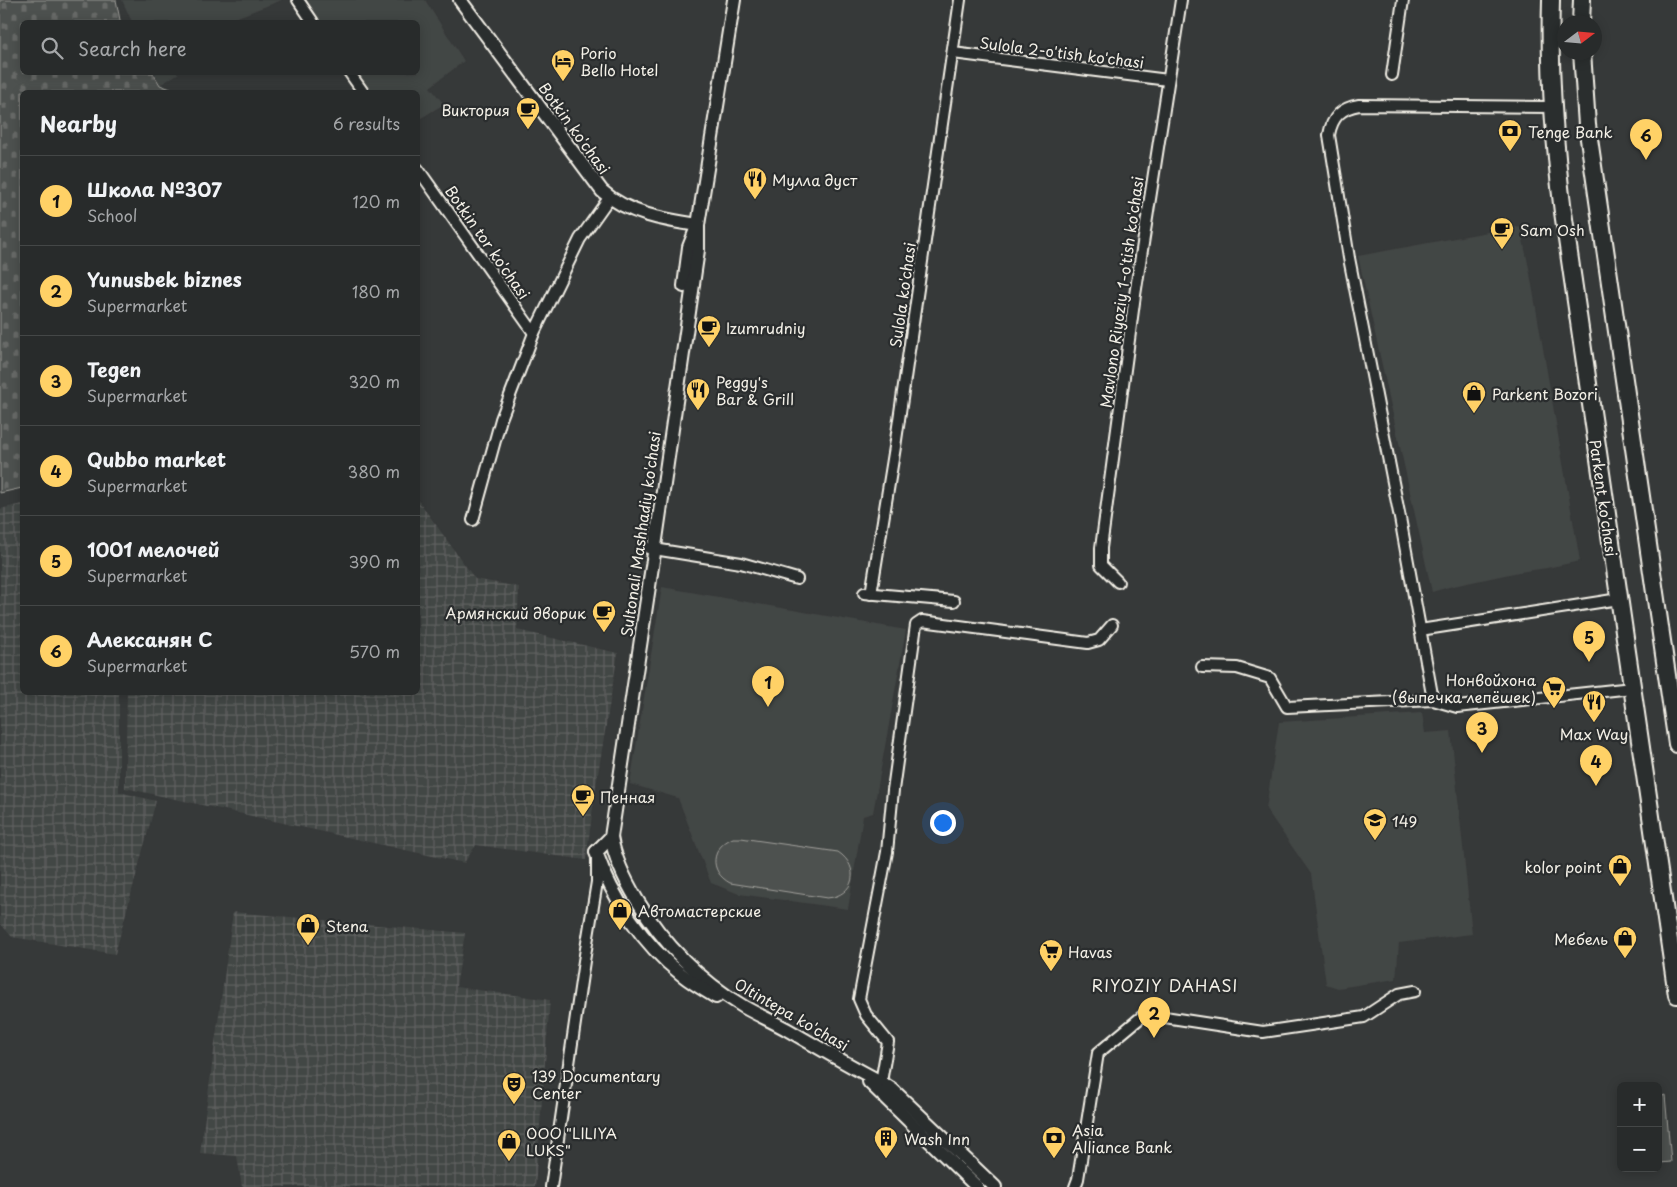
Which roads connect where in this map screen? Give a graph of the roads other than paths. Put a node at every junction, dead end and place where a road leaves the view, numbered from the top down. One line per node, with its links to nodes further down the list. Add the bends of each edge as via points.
1 (298, 0): 10 (street)
2 (460, 0): 19 (street, Botkin ko'chasi)
3 (734, 0): 20 (street, Sultonali Mashhadiy ko'chasi)
4 (960, 0): 11 (street, Sulola ko'chasi)
5 (1181, 0): 15 (street, Mavlono Riyoziy 1-o'tish ko'chasi)
6 (1403, 0): 14 (street)
7 (1551, 0): 17 (main road, Parkent ko'chasi)
8 (1582, 0): 9 (main road)
9 (1581, 15)
10 (312, 20)
11 (953, 53): 15 (street, Sulola 2-o'tish ko'chasi); 27 (street, Sulola ko'chasi, via 895,447 867,594)
12 (1583, 60): 33 (main road, via 1587,126)
13 (351, 75): 16 (street)
14 (1392, 75)
15 (1168, 80): 25 (street, Mavlono Riyoziy 1-o'tish ko'chasi, via 1101,548 1101,565)
16 (362, 90)
17 (1552, 107): 26 (main road, Parkent ko'chasi, via 1573,289); 29 (street, via 1359,105 1342,111 1334,118 1330,129 1349,258)
18 (420, 172): 21 (street, Botkin tor ko'chasi)
19 (609, 198): 20 (street, Botkin ko'chasi, via 644,214); 21 (street, Botkin tor ko'chasi, via 580,238)
20 (698, 225): 23 (street, Sultonali Mashhadiy ko'chasi, via 698,250)
21 (534, 332): 22 (street, Botkin tor ko'chasi, via 501,419)
22 (473, 520)
23 (651, 548): 24 (street, via 741,563); 35 (street, Sultonali Mashhadiy ko'chasi); 36 (street, Sultonali Mashhadiy ko'chasi, via 603,838 605,856)
24 (797, 579)
25 (1118, 582)
26 (1619, 599): 29 (street); 31 (main road, Parkent ko'chasi)
27 (954, 601)
28 (1112, 626): 42 (street, via 1098,640 1088,643 922,620 916,625 887,852 859,999 866,1015 888,1042)
29 (1420, 630): 32 (street)
30 (1202, 667): 32 (street, via 1237,668 1270,678 1287,707)
31 (1632, 688): 32 (street, via 1457,707); 38 (main road, Parkent ko'chasi)
32 (1433, 700)
33 (1674, 702): 34 (main road)
34 (1677, 744)
35 (611, 837): 36 (street); 40 (street, Oltintepa ko'chasi, via 620,868 637,900 660,935 689,966 721,992)
36 (596, 852): 39 (street, Oltintepa ko'chasi, via 634,923 671,966 705,991); 43 (street, via 597,882)
37 (1415, 992): 46 (street, via 1399,994 1364,1017 1263,1032 1145,1014 1098,1053 1078,1179)
38 (1677, 995)
39 (814, 1054): 40 (street); 41 (street, Oltintepa ko'chasi)
40 (829, 1054): 42 (street, Oltintepa ko'chasi)
41 (866, 1080): 42 (street); 44 (street, Oltintepa ko'chasi)
42 (881, 1082): 45 (street, Oltintepa ko'chasi)
43 (551, 1187)
44 (977, 1187)
45 (995, 1187)
46 (1074, 1187)

